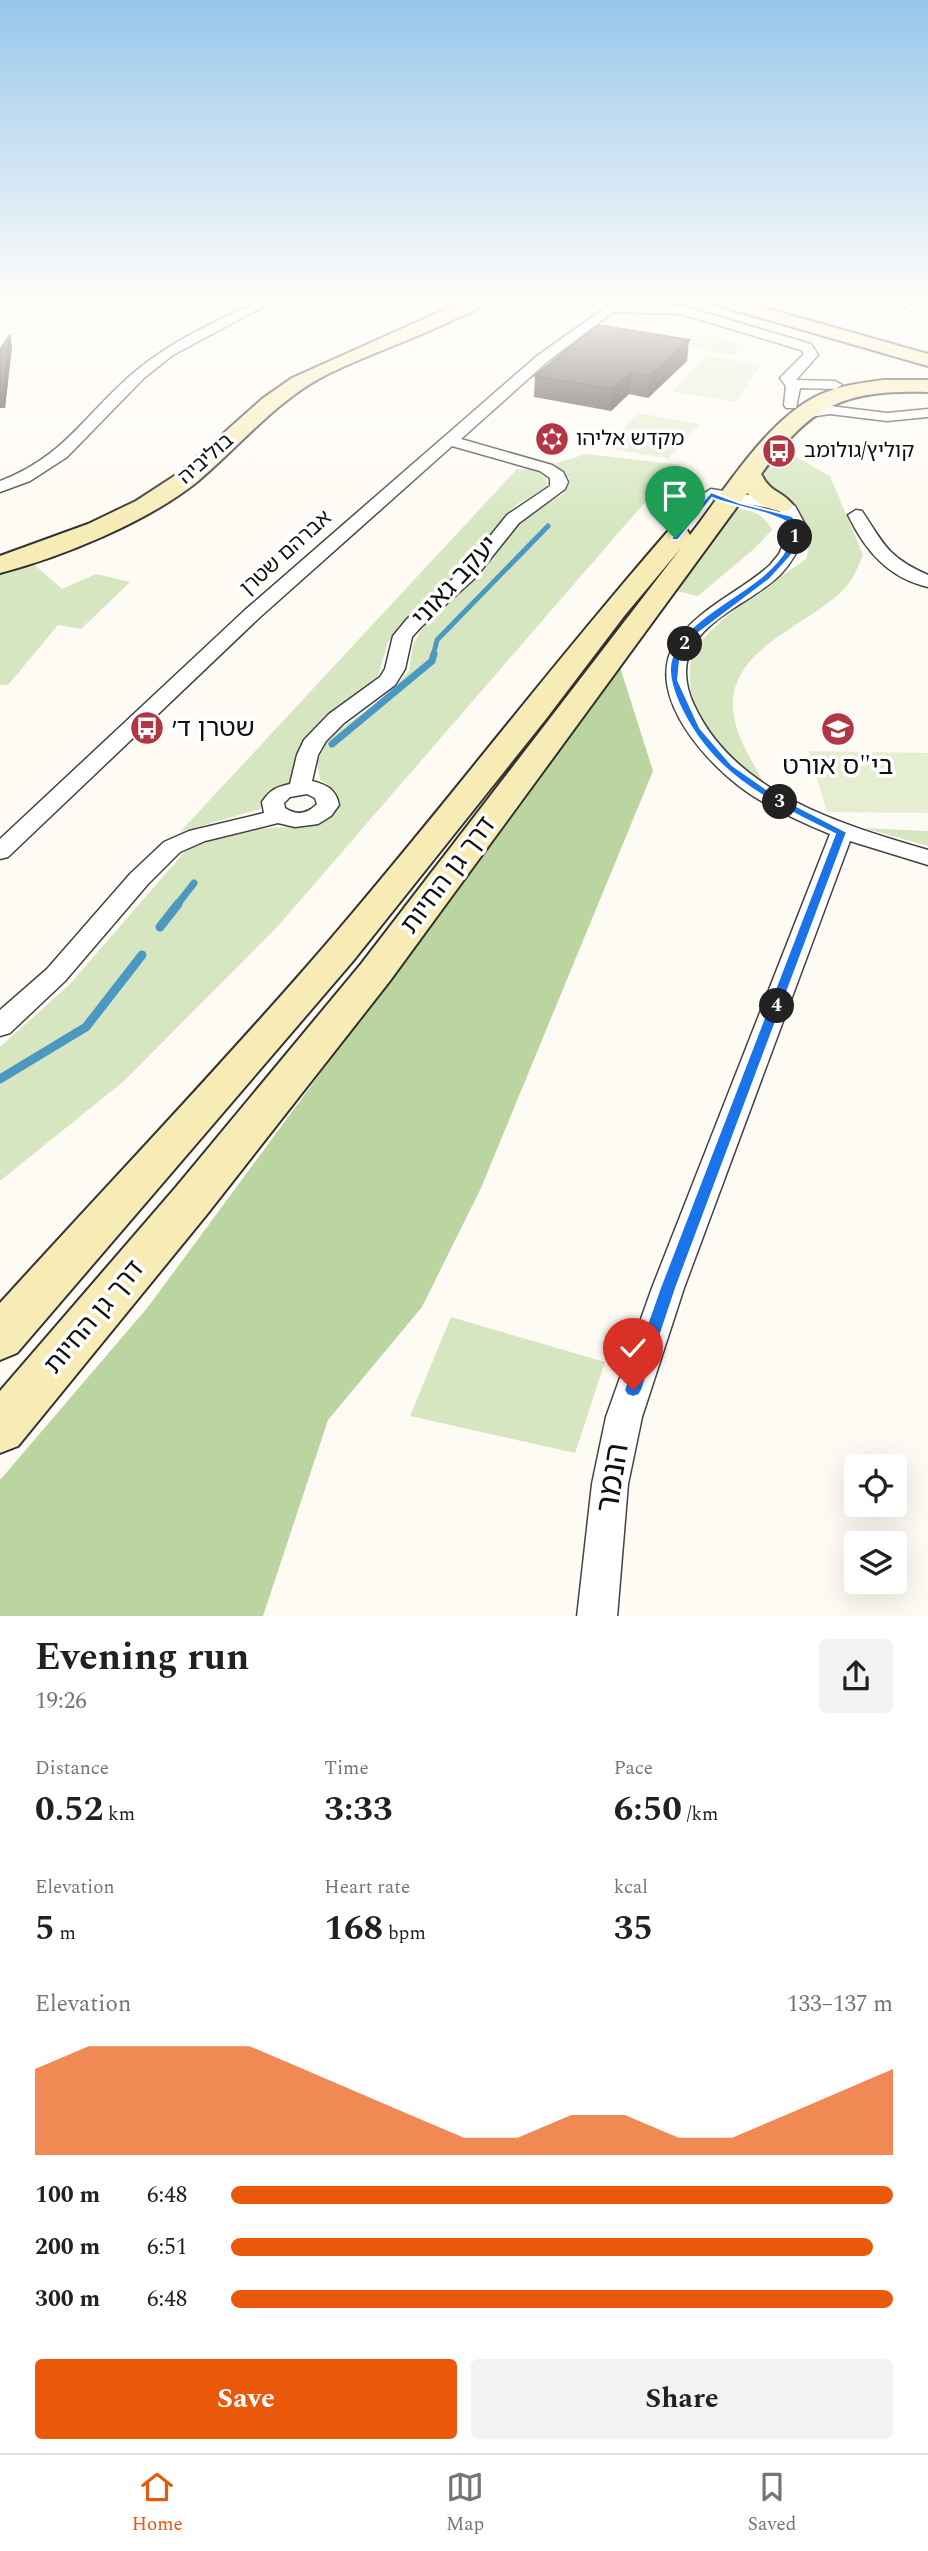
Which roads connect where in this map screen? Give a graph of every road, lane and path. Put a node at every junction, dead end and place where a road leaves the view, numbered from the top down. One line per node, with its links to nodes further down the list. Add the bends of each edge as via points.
1 (139, 376): 13 (street, via 66,452 43,469)
2 (310, 376): 18 (main road, בוליביה, via 268,404 186,479 134,511)
3 (522, 376): 12 (street, אברהם שטרן)
4 (788, 376): 10 (street)
5 (906, 376): 6 (main road)
6 (898, 379): 7 (main road, דרך גן החיות); 9 (main road, דרך גן החיות)
7 (928, 379)
8 (928, 386): 9 (main road, דרך גן החיות, via 876,388)
9 (839, 397): 10 (main road, דרך גן החיות); 10 (street); 11 (street, via 887,417)
10 (796, 401): 14 (main road, דרך גן החיות, via 771,445); 14 (main road, דרך גן החיות, via 754,440 726,478)
11 (928, 413)
12 (449, 440): 20 (street, יעקב גאוני, via 547,468 560,482 557,489 513,519 468,574 414,623 403,636 388,681 311,746); 23 (street, אברהם שטרן, via 252,614)
13 (0, 487)
14 (730, 491): 15 (main road, via 757,491); 17 (street, via 789,518); 26 (main road, דרך גן החיות, via 615,609 340,953); 27 (main road, דרך גן החיות, via 375,973)
15 (781, 505): 17 (street)
16 (856, 515): 19 (street, via 883,559)
17 (799, 528): 22 (street, via 786,556 766,578 692,633 676,660 673,680 696,729 728,767 771,797)
18 (0, 565)
19 (928, 582)
20 (300, 787): 21 (street, via 276,796 272,805); 21 (street, via 323,792 328,805 325,810 306,820)
21 (279, 816): 25 (street, via 172,847 55,975)
22 (842, 832): 24 (street); 28 (street, הנמר, via 668,1288 624,1417 610,1484)
23 (0, 852)
24 (928, 858)
25 (0, 1026)
26 (0, 1338)
27 (0, 1429)
28 (597, 1616)

